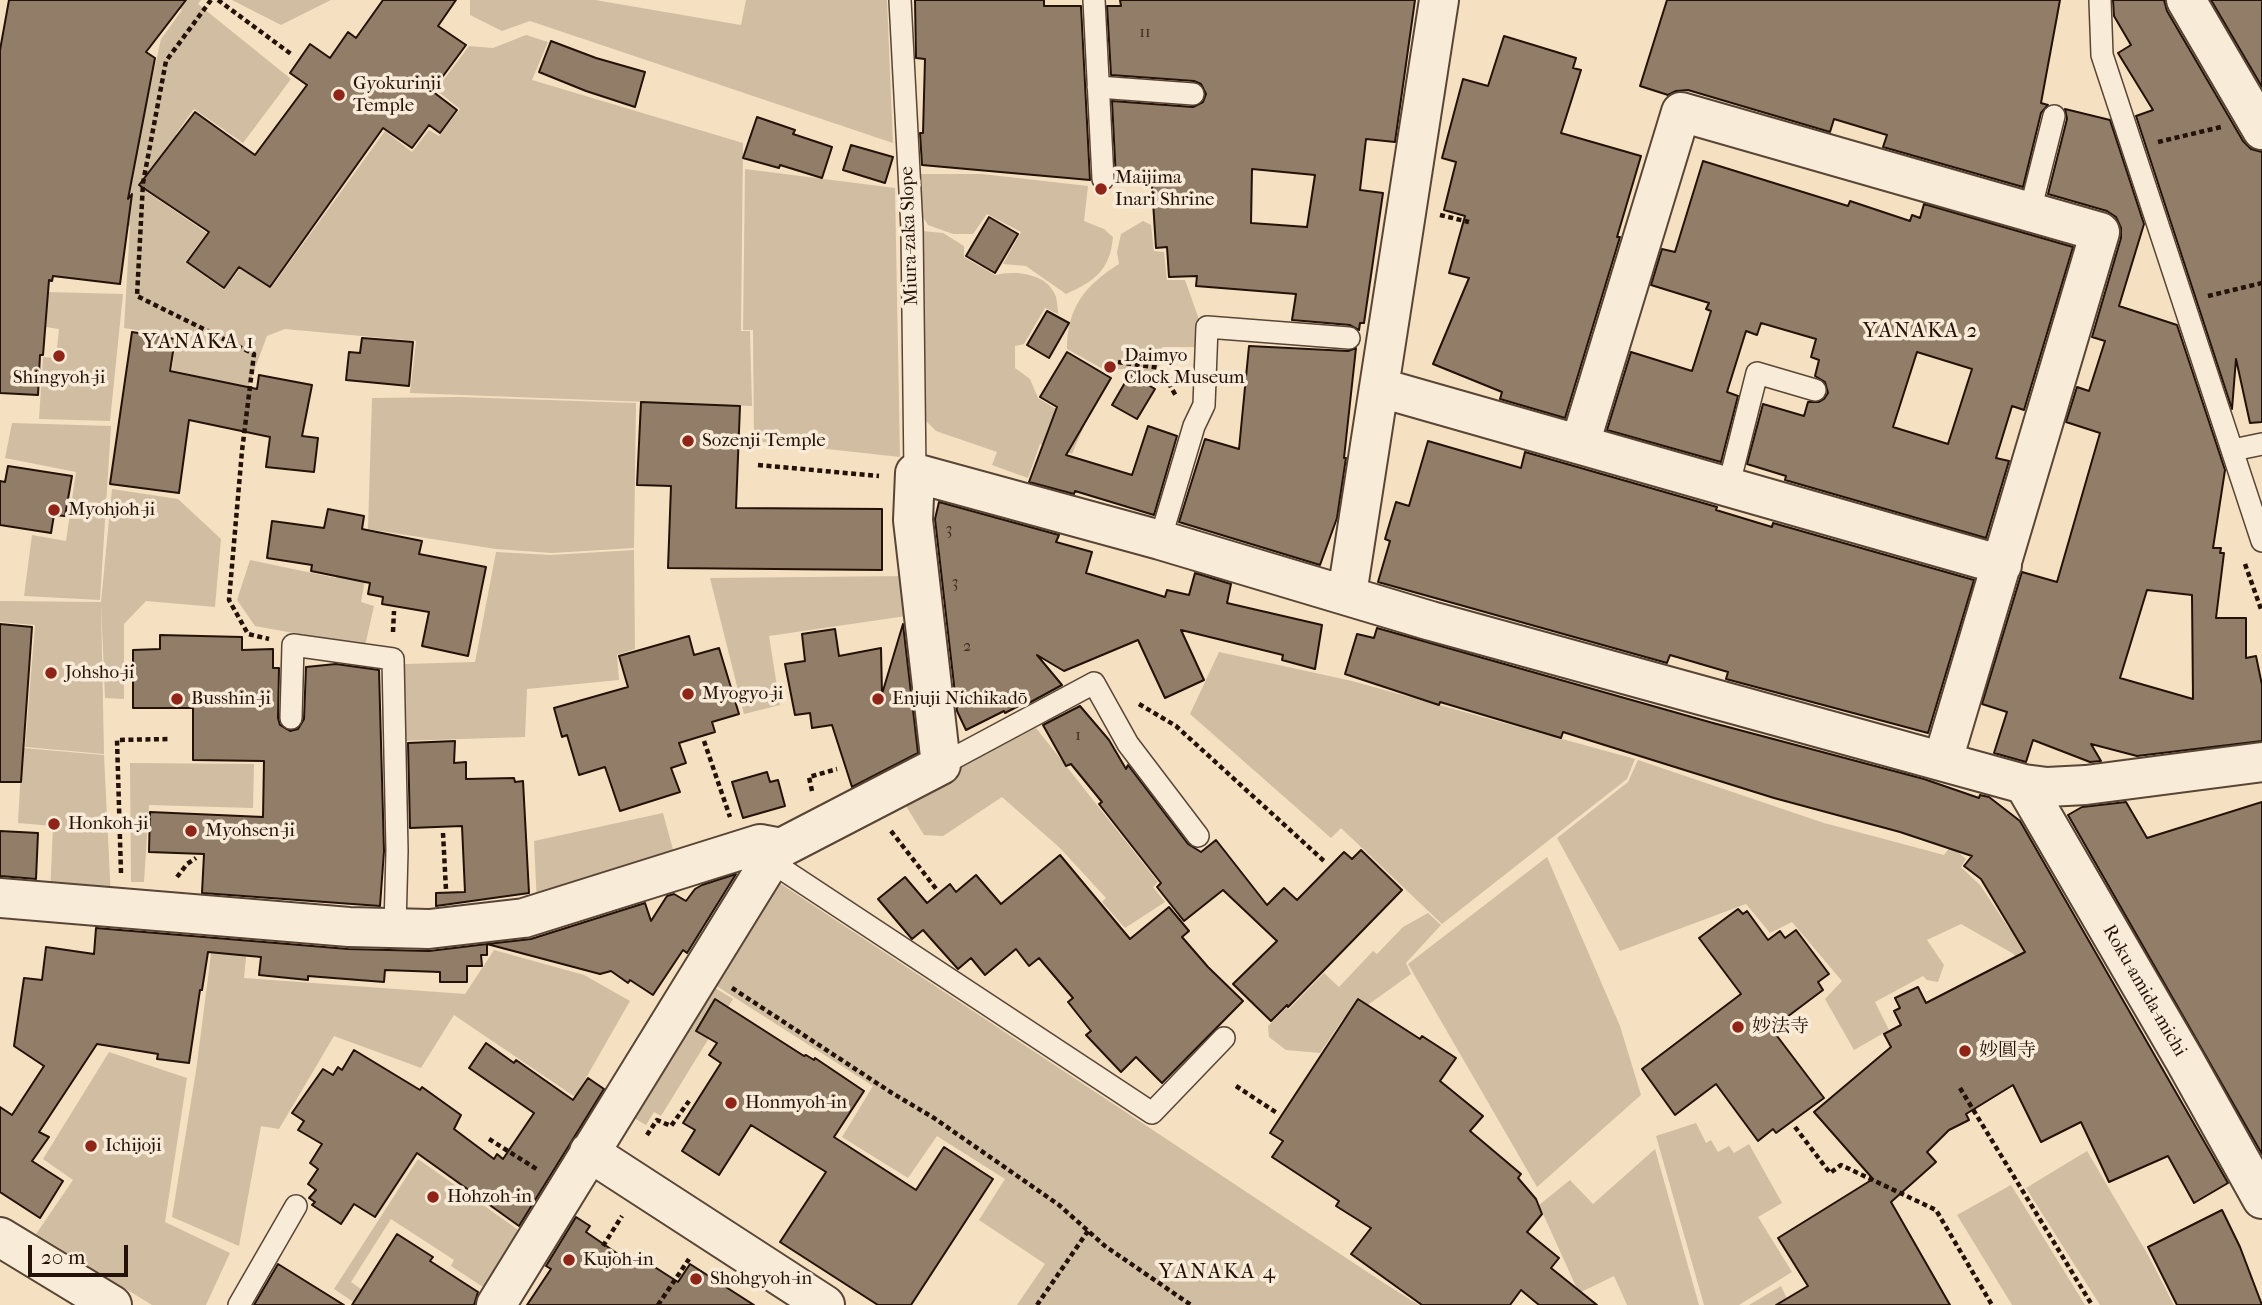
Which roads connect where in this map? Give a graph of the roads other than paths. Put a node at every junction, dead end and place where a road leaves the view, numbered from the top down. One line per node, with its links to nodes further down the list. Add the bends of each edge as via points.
1 (900, 0): 18 (lane, Miura-zaka Slope, via 912,229)
2 (1094, 0): 6 (lane)
3 (1439, 0): 13 (street)
4 (2100, 0): 17 (lane, via 2102,55)
5 (2186, 0): 9 (street)
6 (1098, 87): 7 (lane); 10 (lane)
7 (1193, 94)
8 (2054, 116): 11 (lane)
9 (2259, 124)
10 (1102, 179)
11 (2030, 211): 15 (street, via 1681,112); 22 (street, via 2099,232)
12 (1349, 338): 20 (lane, via 1207,327 1204,405)
13 (1381, 388): 15 (street); 23 (street)
14 (1815, 390): 19 (lane, via 1757,373)
15 (1580, 444): 19 (street)
16 (2262, 444): 17 (lane)
17 (2233, 450): 21 (lane)
18 (915, 476): 20 (street); 27 (street, via 913,520)
19 (1728, 488): 22 (street)
20 (1160, 540): 23 (street)
21 (2262, 541)
22 (2002, 565): 25 (street)
23 (1347, 594): 25 (street)
24 (291, 719): 32 (lane, via 293,645 393,659)
25 (1943, 760): 28 (street)
26 (2262, 762): 28 (street, via 2085,785)
27 (942, 765): 29 (lane, via 1094,683 1128,744); 30 (street)
28 (2024, 784): 35 (street, Roku-amida-michi)
29 (1198, 836)
30 (764, 853): 32 (street, via 524,918 429,929); 33 (lane, via 1152,1112); 34 (street)
31 (0, 898): 32 (street)
32 (395, 928)
33 (1224, 1038)
34 (589, 1152): 40 (street); 41 (street)
35 (2262, 1199)
36 (296, 1206): 39 (lane)
37 (0, 1237): 38 (street)
38 (112, 1305)
39 (239, 1305)
40 (496, 1305)
41 (825, 1305)

